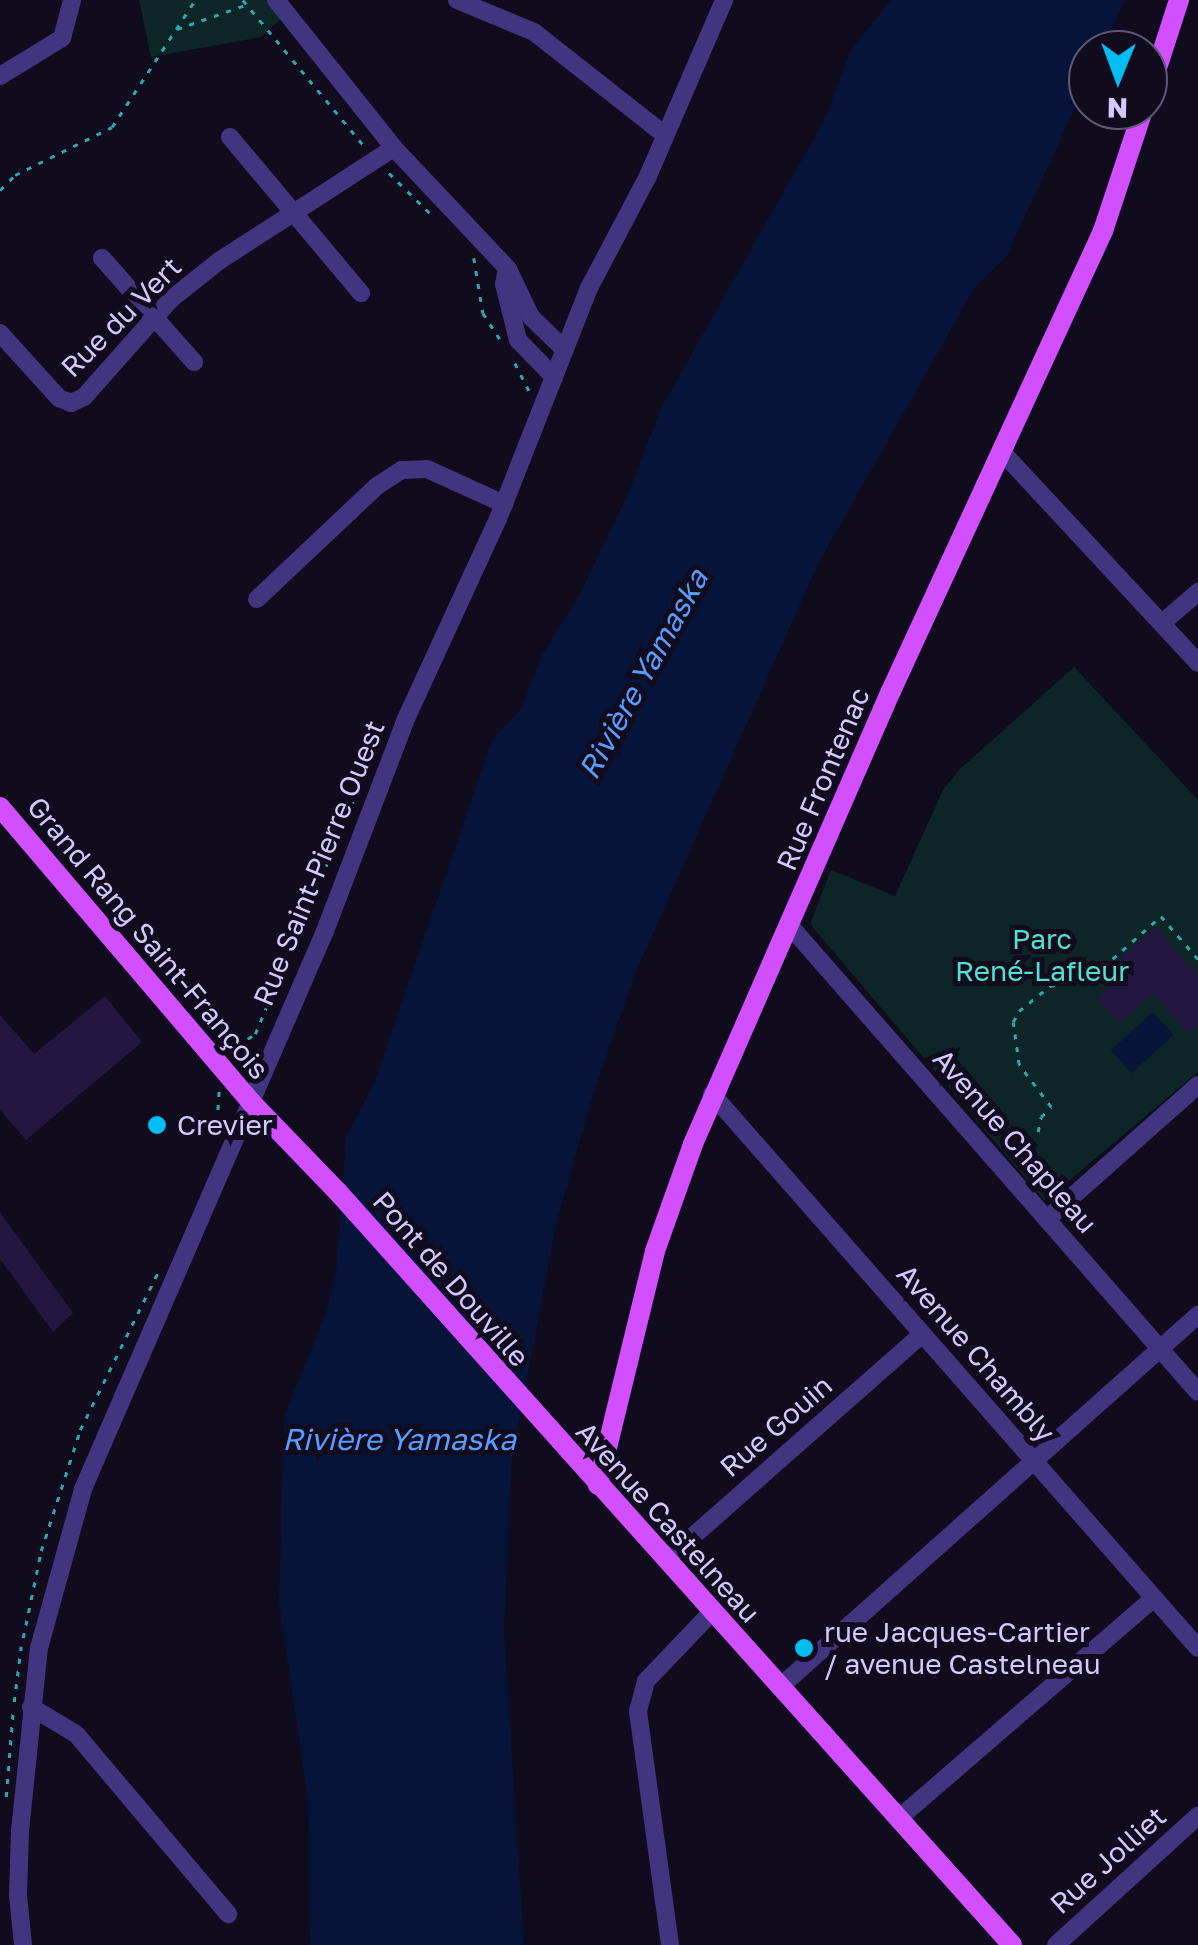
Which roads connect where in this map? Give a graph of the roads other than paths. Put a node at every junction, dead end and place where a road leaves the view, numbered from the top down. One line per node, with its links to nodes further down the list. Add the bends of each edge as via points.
1 (72, 0): 7 (street, via 62,38)
2 (276, 0): 11 (street)
3 (458, 0): 9 (street, via 534,32)
4 (724, 0): 9 (street, Rue Saint-Pierre Ouest)
5 (1178, 0): 6 (main road)
6 (1168, 32)
7 (0, 76)
8 (1137, 130): 21 (main road, Rue Frontenac, via 1103,231)
9 (666, 135): 18 (street, Rue Saint-Pierre Ouest)
10 (230, 137): 12 (street)
11 (394, 148): 12 (street, Rue du Vert); 14 (street)
12 (296, 214): 15 (street); 16 (street, Rue du Vert, via 219,261)
13 (102, 258): 16 (street)
14 (508, 268): 18 (street, via 531,317); 20 (street, via 504,284 518,340)
15 (361, 293)
16 (155, 318): 17 (street, Rue du Vert, via 84,398 71,403); 19 (street)
17 (0, 332)
18 (565, 350): 20 (street, Rue Saint-Pierre Ouest)
19 (194, 362)
20 (554, 377): 22 (street, Rue Saint-Pierre Ouest)
21 (1004, 454): 25 (street); 28 (main road, Rue Frontenac, via 891,691)
22 (504, 504): 24 (street, via 427,469 402,470); 31 (street, Rue Saint-Pierre Ouest, via 405,721)
23 (1198, 592): 25 (street)
24 (257, 599)
25 (1162, 623): 26 (street)
26 (1198, 663)
27 (0, 807): 31 (main road, Grand Rang Saint-François)
28 (790, 926): 30 (main road, Rue Frontenac); 33 (street, Avenue Chapleau)
29 (1198, 1085): 33 (street)
30 (712, 1094): 35 (street, Avenue Chambly); 40 (main road, Rue Frontenac, via 655,1251)
31 (251, 1102): 32 (main road, Grand Rang Saint-François); 46 (street, Rue Saint-Pierre Ouest, via 82,1489 39,1648)
32 (337, 1191): 38 (main road, Pont de Douville)
33 (1047, 1219): 36 (street, Avenue Chapleau)
34 (1198, 1315): 36 (street)
35 (922, 1334): 39 (street, Avenue Chambly); 41 (street, Rue Gouin)
36 (1160, 1348): 37 (street, Avenue Chapleau); 39 (street)
37 (1198, 1392)
38 (525, 1403): 40 (main road, Avenue Castelneau)
39 (1034, 1461): 42 (street, Avenue Chambly); 45 (street)
40 (598, 1485): 41 (main road, Avenue Castelneau)
41 (666, 1560): 43 (main road, Avenue Castelneau)
42 (1154, 1598): 44 (street, Avenue Chambly); 48 (street)
43 (712, 1612): 45 (main road, Avenue Castelneau); 51 (street, via 646,1681 638,1711)
44 (1198, 1648)
45 (780, 1687): 48 (main road, Avenue Castelneau)
46 (32, 1707): 49 (street, via 76,1734); 50 (street, Rue Saint-Pierre Ouest, via 18,1895)
47 (1198, 1816): 53 (street, Rue Jolliet)
48 (898, 1819): 52 (main road, Avenue Castelneau)
49 (228, 1914)
50 (23, 1945)
51 (670, 1945)
52 (1012, 1945)
53 (1056, 1945)

